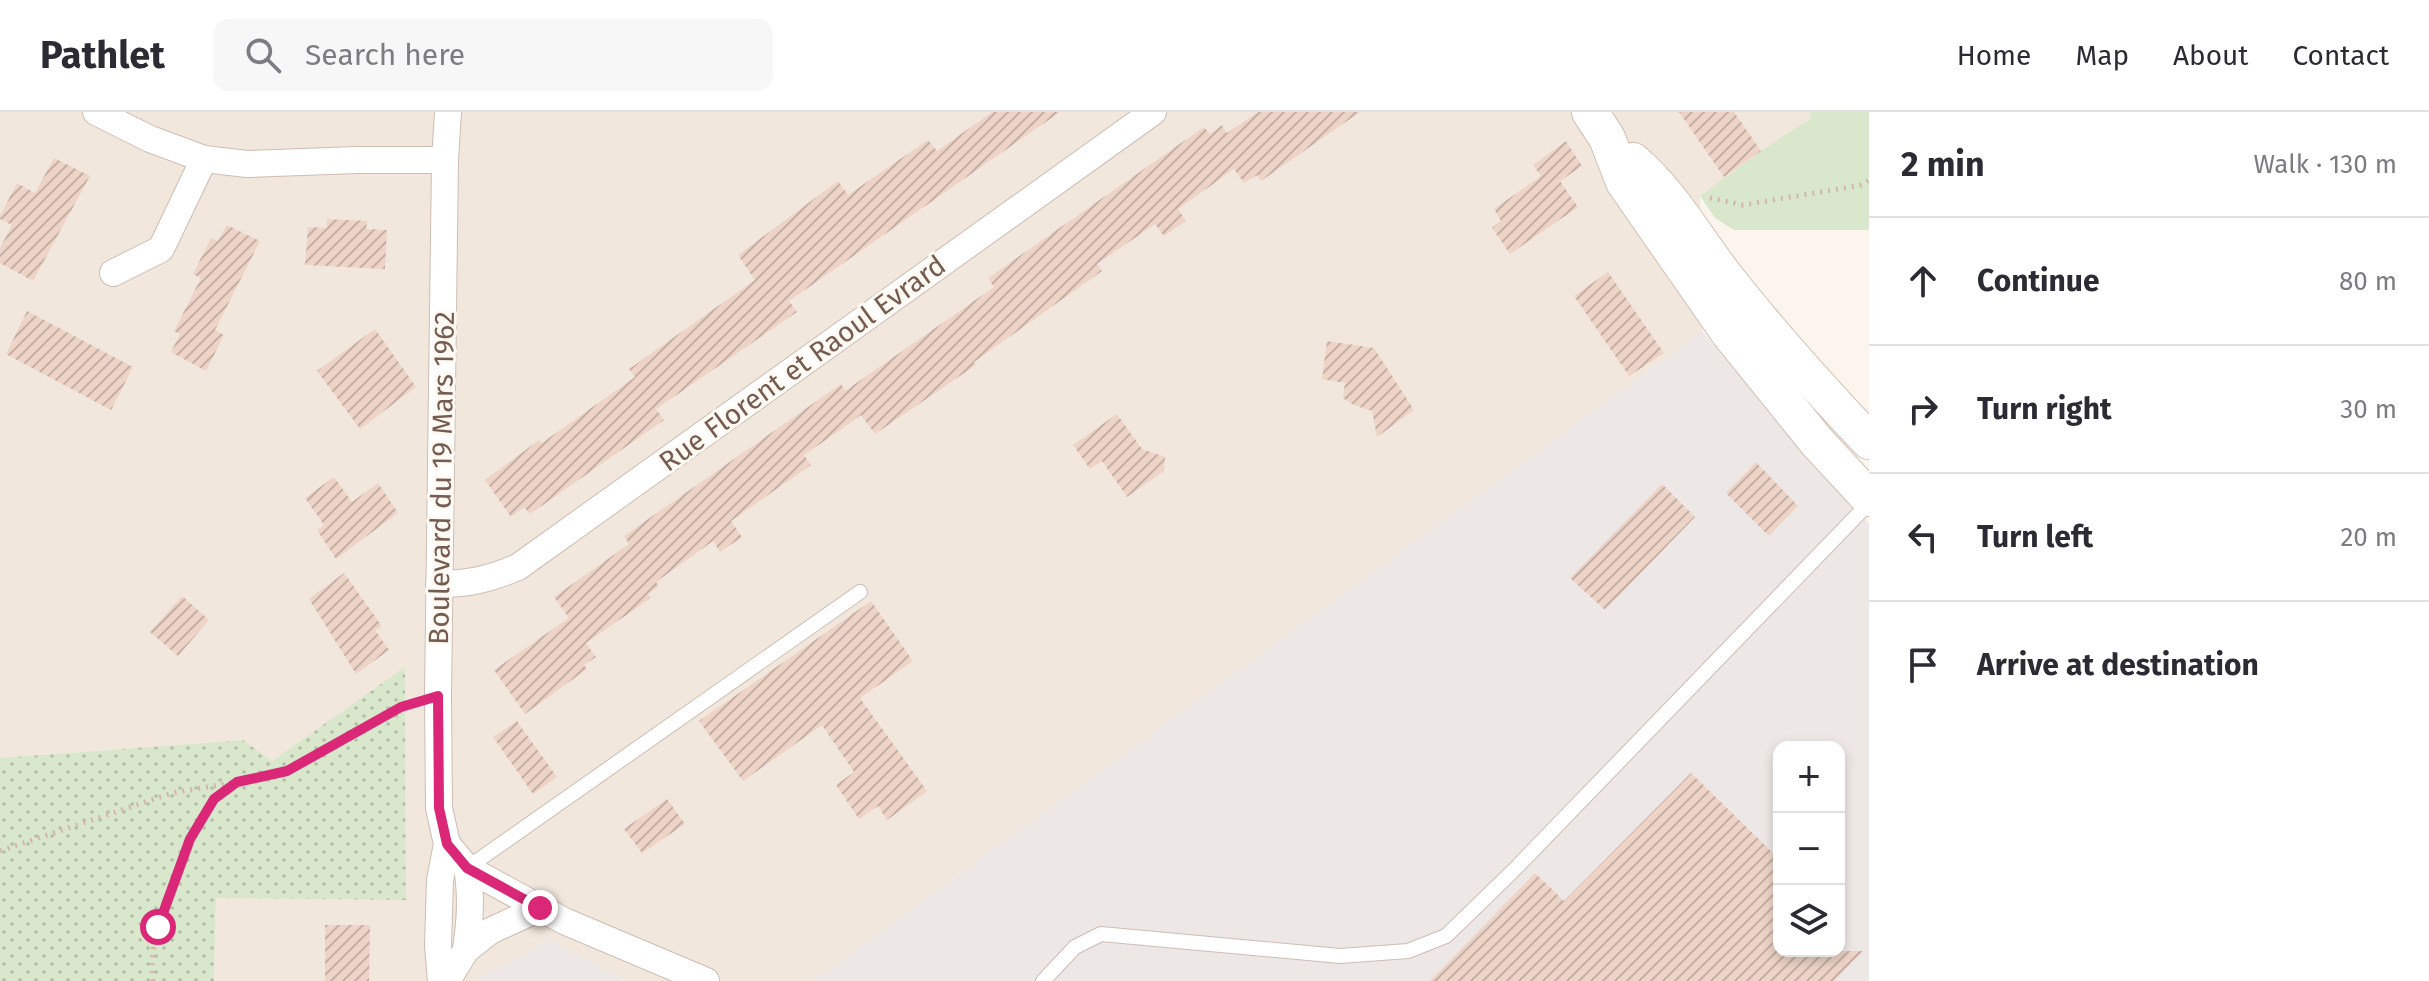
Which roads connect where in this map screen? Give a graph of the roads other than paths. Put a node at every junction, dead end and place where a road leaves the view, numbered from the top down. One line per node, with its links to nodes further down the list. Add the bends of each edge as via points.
1 (96, 112): 5 (street)
2 (448, 112): 6 (street, Boulevard du 19 Mars 1962)
3 (1153, 112): 10 (street, Rue Florent et Raoul Evrard, via 518,567 468,584)
4 (1598, 125): 8 (main road, via 1643,169 1729,281); 9 (main road, via 1624,182 1737,345)
5 (204, 159): 6 (street, via 247,164); 7 (street, via 161,249)
6 (445, 160): 10 (street, Boulevard du 19 Mars 1962)
7 (113, 273)
8 (1869, 441)
9 (1869, 501): 19 (lane, via 1446,936 1408,951 1340,956 1101,934 1075,947)
10 (439, 584): 12 (street, Boulevard du 19 Mars 1962, via 439,808)
11 (860, 592): 13 (lane)
12 (447, 844): 13 (street, Boulevard du 19 Mars 1962); 16 (street, Boulevard du 19 Mars 1962, via 440,880)
13 (467, 868): 14 (street, Boulevard du 19 Mars 1962); 15 (street, via 471,912)
14 (540, 908): 15 (street, via 490,931); 18 (street, Boulevard du 19 Mars 1962)
15 (466, 950): 17 (street)
16 (441, 981)
17 (447, 981)
18 (706, 981)
19 (1043, 981)

